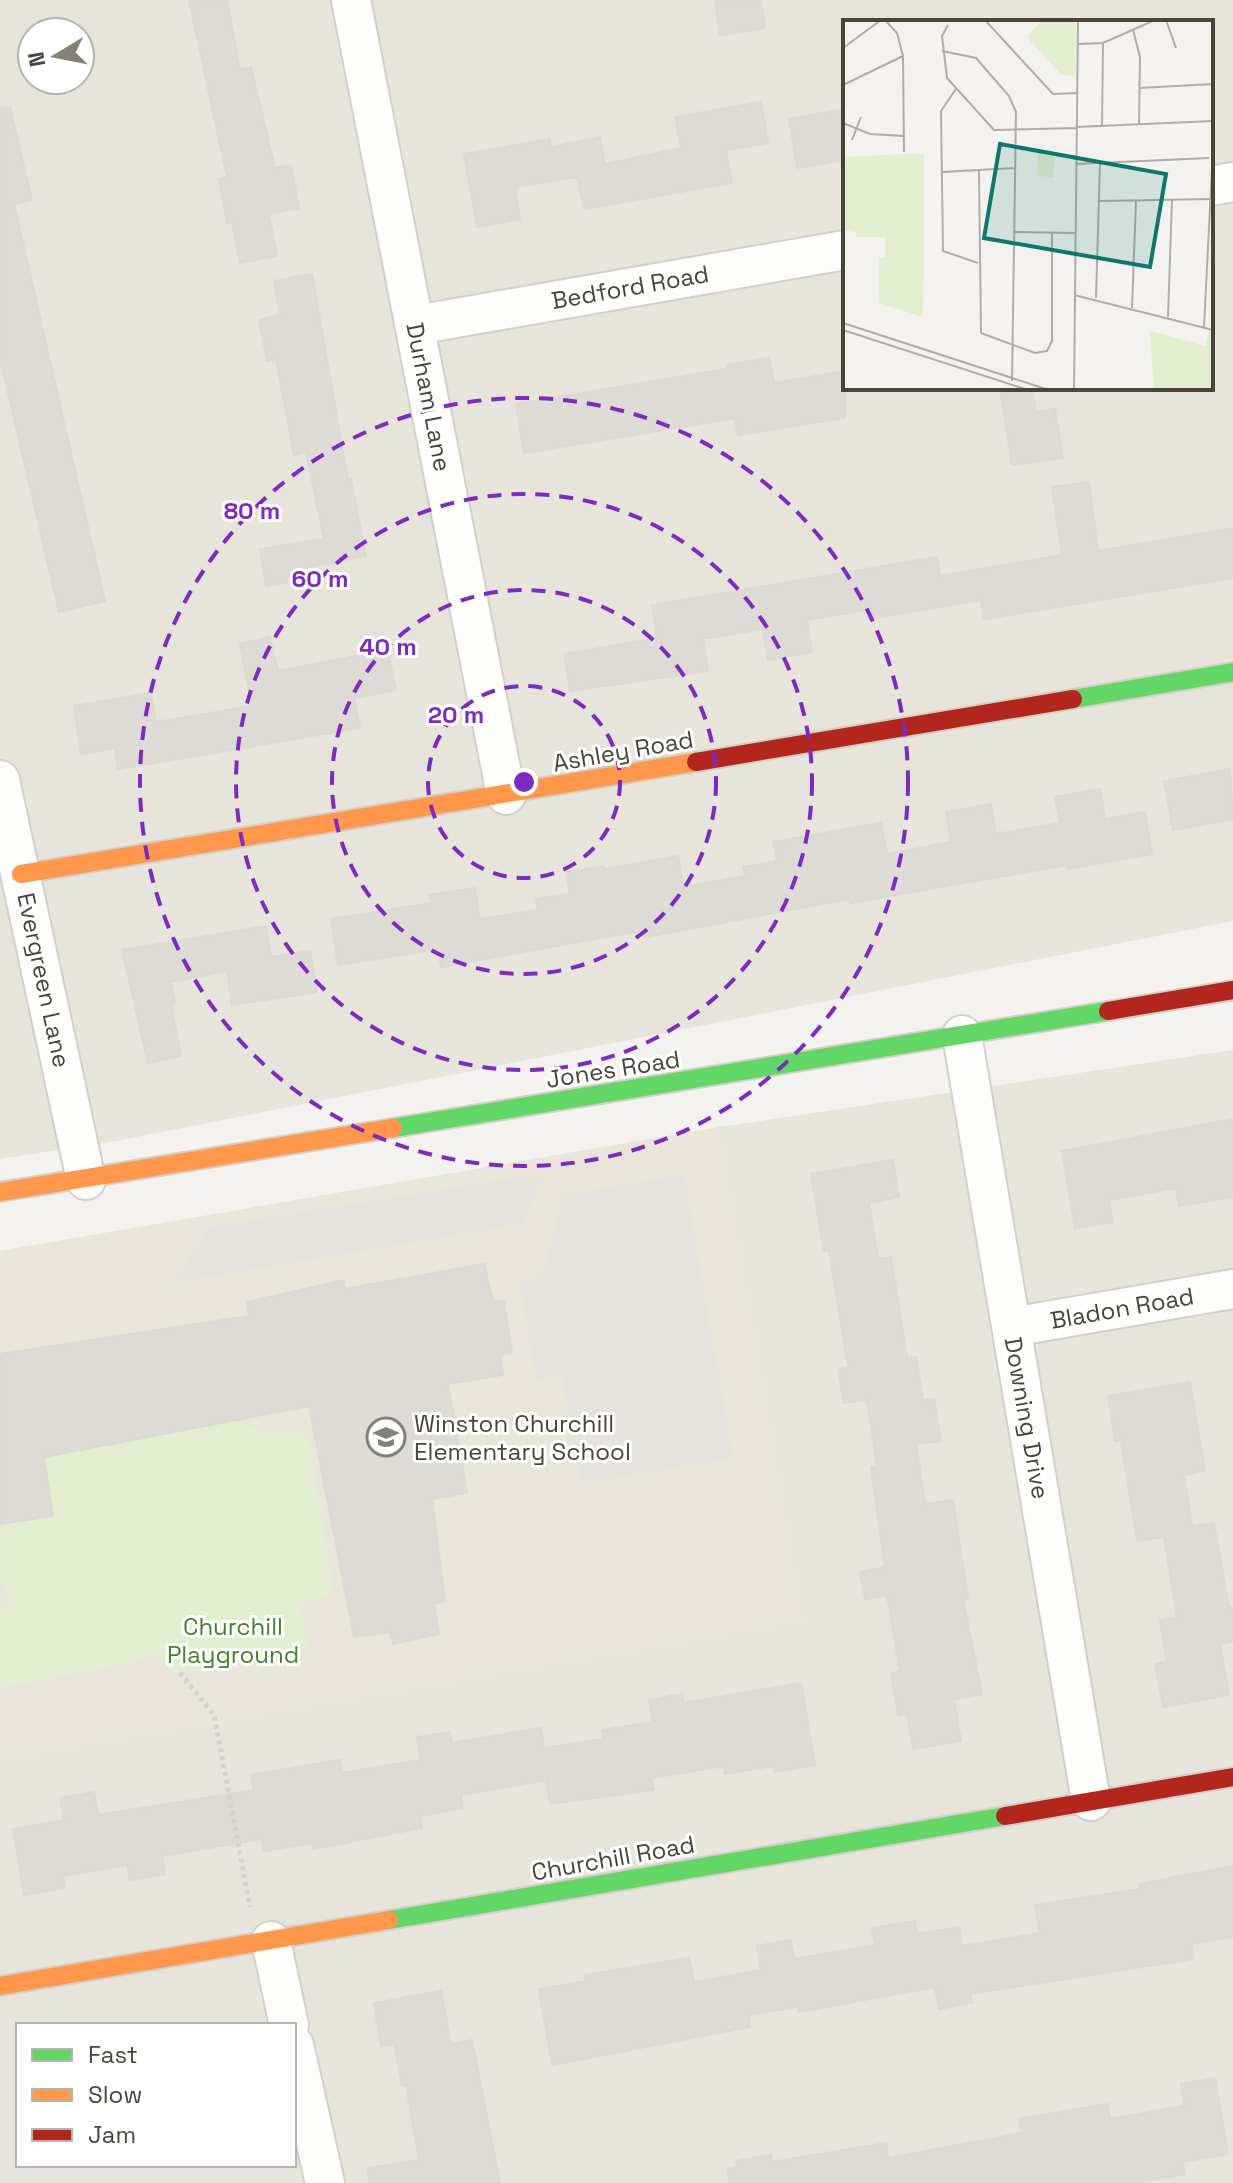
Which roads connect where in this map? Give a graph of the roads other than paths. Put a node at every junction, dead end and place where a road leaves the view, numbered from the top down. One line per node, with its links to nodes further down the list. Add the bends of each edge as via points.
1 (351, 0): 5 (street, Durham Lane)
2 (1233, 182): 3 (street)
3 (1213, 186)
4 (843, 250): 5 (street, Bedford Road)
5 (416, 325): 8 (street, Durham Lane)
6 (1233, 672): 8 (street, Ashley Road)
7 (0, 780): 9 (street, Evergreen Lane)
8 (506, 795): 9 (street, Ashley Road)
9 (21, 874): 12 (street, Evergreen Lane)
10 (1233, 990): 11 (street, Jones Road)
11 (962, 1035): 12 (street, Jones Road); 15 (street, Downing Drive)
12 (86, 1180): 13 (street, Jones Road)
13 (0, 1192)
14 (1233, 1289): 15 (street, Bladon Road)
15 (1012, 1327): 17 (street, Downing Drive)
16 (1233, 1777): 17 (street, Churchill Road)
17 (1091, 1801): 18 (street, Churchill Road)
18 (264, 1942): 19 (street, Churchill Road); 20 (street)
19 (0, 1986)
20 (288, 2023)
21 (296, 2054): 22 (street)
22 (325, 2183)

